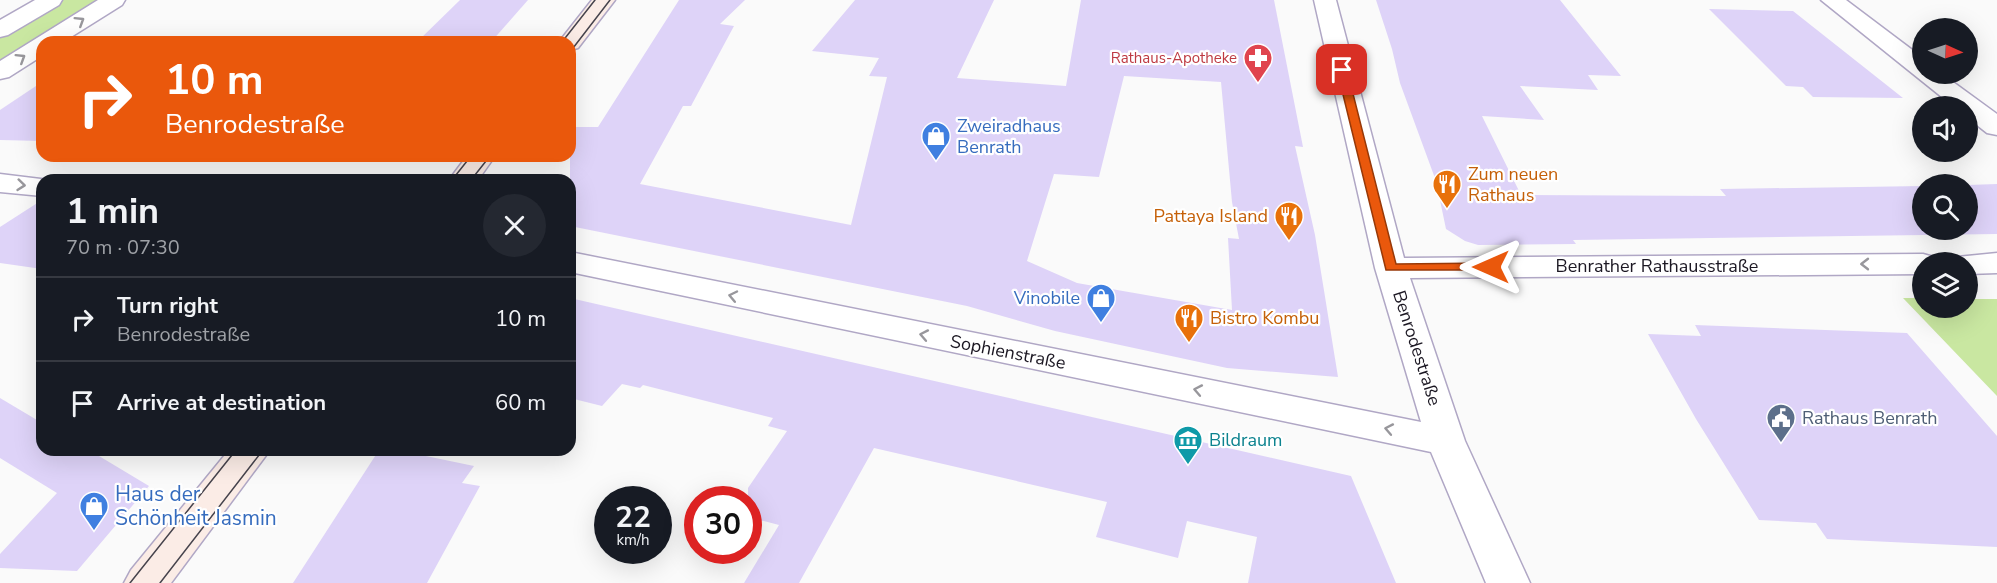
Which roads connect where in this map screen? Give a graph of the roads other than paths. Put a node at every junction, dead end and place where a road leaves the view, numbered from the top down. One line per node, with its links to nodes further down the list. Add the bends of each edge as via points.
1 (51, 0): 6 (street)
2 (114, 0): 7 (street, one-way to 2)
3 (604, 0): 8 (main road)
4 (1325, 0): 22 (street, Benrodestraße)
5 (1832, 0): 10 (street)
6 (0, 30)
7 (57, 36)
8 (576, 36)
9 (36, 49): 11 (street, one-way to 9)
10 (1912, 62)
11 (0, 72)
12 (1940, 84): 13 (street)
13 (1997, 127)
14 (477, 162): 15 (main road)
15 (468, 174)
16 (0, 183): 17 (street, one-way to 17)
17 (36, 186)
18 (576, 263): 23 (street, Sophienstraße, one-way to 18)
19 (1997, 263): 21 (street)
20 (1912, 264): 22 (street, Benrather Rathausstraße, one-way to 22)
21 (1978, 264)
22 (1391, 268): 23 (street, Benrodestraße)
23 (1446, 441): 26 (street, Benrodestraße)
24 (246, 456): 25 (main road)
25 (146, 583)
26 (1508, 583)

